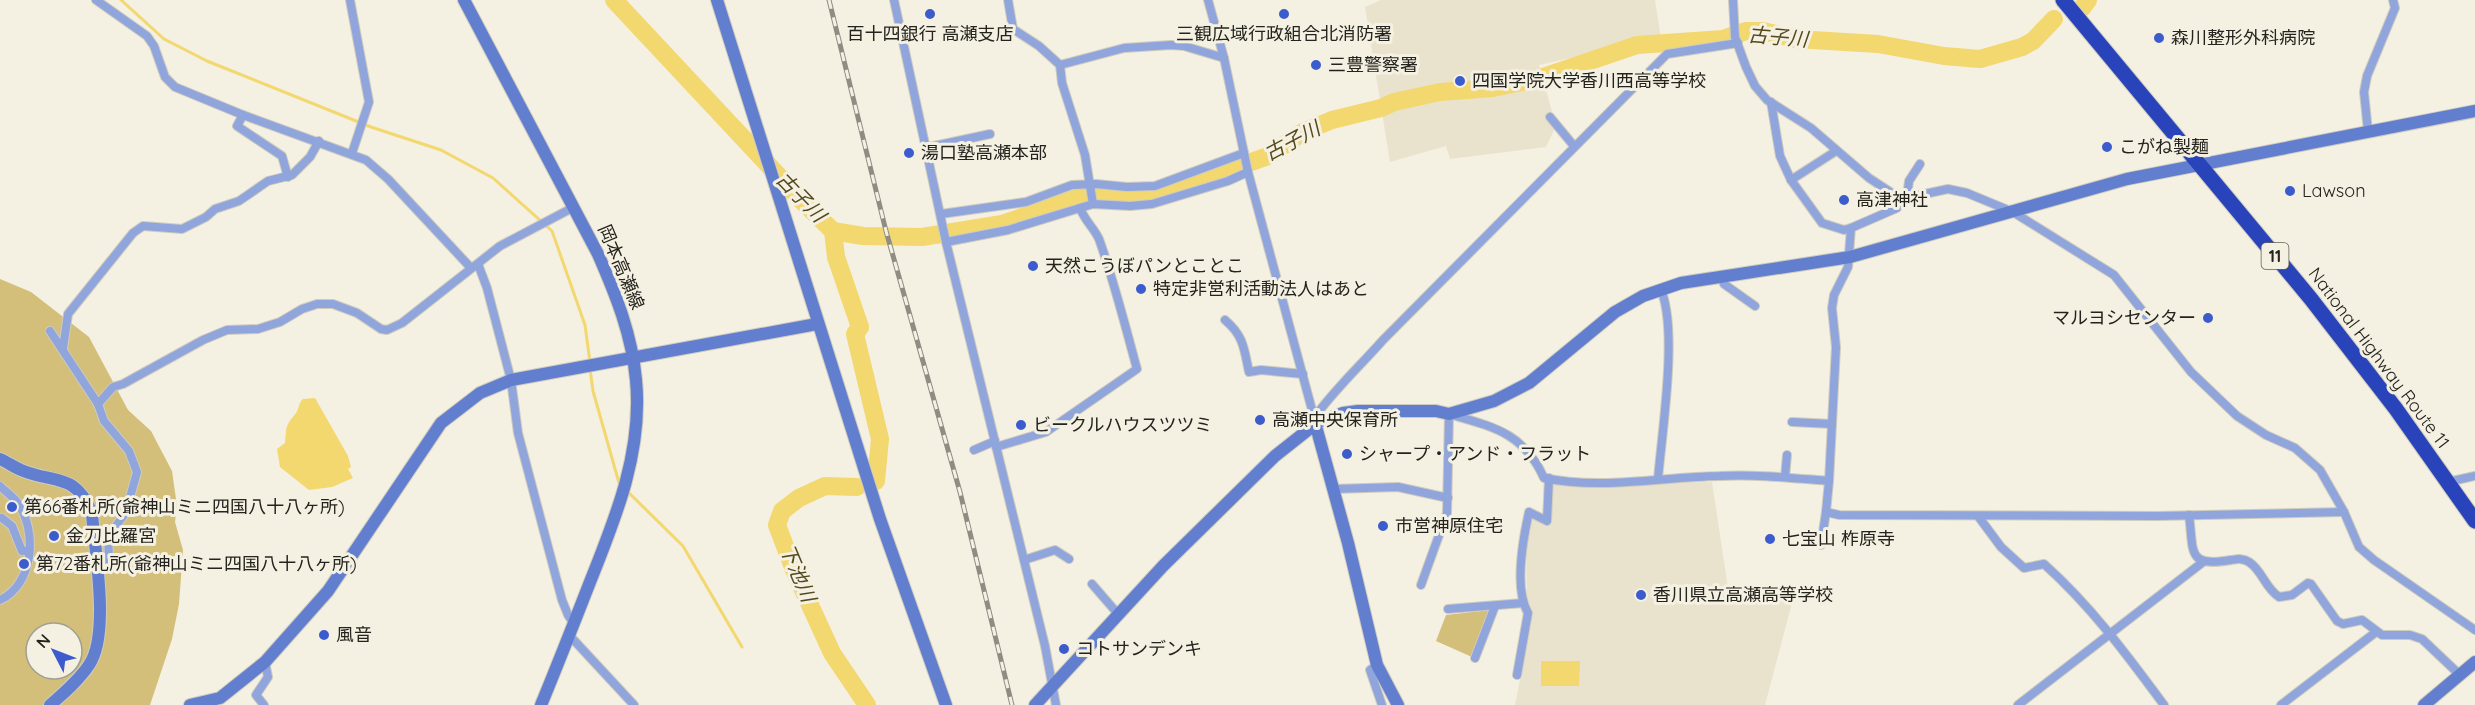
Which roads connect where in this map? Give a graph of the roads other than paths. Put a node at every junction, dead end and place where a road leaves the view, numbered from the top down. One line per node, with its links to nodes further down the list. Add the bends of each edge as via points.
1 (96, 0): 16 (street, via 147,36 165,77 175,87)
2 (350, 0): 24 (street, via 369,102)
3 (464, 0): 34 (street, 岡本高瀬線)
4 (717, 0): 46 (street)
5 (894, 0): 22 (street)
6 (1008, 0): 13 (street, via 1013,29)
7 (1208, 0): 12 (street)
8 (1733, 0): 11 (street)
9 (2063, 0): 27 (highway, National Highway Route 11 / 11)
10 (2393, 0): 18 (street, via 2395,8 2367,76 2364,92)
11 (1738, 43): 14 (street, via 1755,86); 21 (street, via 1667,54)
12 (1224, 58): 13 (street, via 1171,45 1124,48); 25 (street)
13 (1060, 65): 31 (street)
14 (1771, 102): 23 (street, via 1811,128); 30 (street, via 1780,156)
15 (2475, 111): 18 (street)
16 (243, 115): 20 (street); 29 (street, via 237,126 282,156)
17 (1550, 117): 21 (street)
18 (2368, 131): 27 (street)
19 (990, 134): 22 (street)
20 (319, 141): 24 (street); 29 (street, via 310,157)
21 (1574, 146): 55 (street, via 1328,398)
22 (925, 148): 37 (street)
23 (1836, 151): 30 (street); 32 (street, via 1869,178)
24 (352, 153): 41 (street, via 388,179)
25 (1244, 153): 28 (street); 31 (street, via 1155,186)
26 (1920, 164): 32 (street)
27 (2198, 164): 36 (street, via 2127,179); 66 (highway, National Highway Route 11 / 11, via 2311,299)
28 (1248, 172): 33 (street, via 1152,204 1130,206); 50 (street)
29 (288, 177): 48 (street, via 268,181 239,201 215,209 182,229 143,226 133,233 68,314)
30 (1791, 180): 38 (street, via 1822,223 1844,230)
31 (1089, 184): 33 (street); 37 (street, via 1072,185 1026,202)
32 (1904, 198): 36 (street, via 1948,189); 38 (street, via 1897,208)
33 (1093, 201): 35 (street)
34 (574, 207): 41 (street, via 500,246); 49 (street, 岡本高瀬線, via 616,293)
35 (1080, 208): 39 (street, via 1008,230); 57 (street, via 1084,220 1098,236 1137,369 1046,432)
36 (2013, 212): 40 (street); 71 (street, via 2114,275 2191,372 2237,416 2295,448 2320,470)
37 (941, 214): 39 (street)
38 (1851, 228): 40 (street)
39 (946, 242): 57 (street)
40 (1850, 257): 42 (street); 56 (street, via 1832,308 1836,347)
41 (475, 266): 51 (street, via 487,288); 52 (street, via 402,323 387,330 333,304 317,304 258,329 227,330 203,340 113,387)
42 (1722, 278): 43 (street, via 1681,283); 44 (street, via 1724,284)
43 (1661, 290): 53 (street, via 1616,312 1529,383 1494,401); 64 (street, via 1667,304 1668,375)
44 (1755, 306)
45 (1225, 320): 50 (street, via 1243,341 1249,372)
46 (818, 324): 49 (street); 105 (street, via 880,519)
47 (50, 331): 48 (street)
48 (63, 348): 52 (street)
49 (633, 360): 51 (street); 89 (street, 岡本高瀬線, via 637,410 633,457 611,530)
50 (1303, 374): 55 (street)
51 (511, 380): 89 (street, via 518,433); 94 (street, via 480,393 441,423 328,591)
52 (98, 404): 81 (street, via 104,421 129,451 137,472 126,512 108,537 109,557)
53 (1449, 414): 55 (street, via 1358,411); 63 (street, via 1498,428 1528,450 1544,477); 69 (street)
54 (1792, 422): 56 (street)
55 (1316, 424): 68 (street); 88 (street, via 1255,476)
56 (1832, 424): 65 (street)
57 (995, 444): 58 (street); 79 (street)
58 (974, 450)
59 (1787, 454): 62 (street)
60 (0, 459): 81 (street, via 22,471 66,481 86,499 92,514)
61 (2475, 476): 66 (street)
62 (1785, 477): 64 (street); 65 (street)
63 (1549, 478): 64 (street, via 1612,482); 85 (street, via 1547,521 1529,512 1522,543)
64 (1658, 479)
65 (1829, 481): 70 (street)
66 (2448, 483): 75 (highway, National Highway Route 11 / 11)
67 (0, 486): 77 (street, via 18,504 29,531)
68 (1333, 489): 69 (street, via 1398,487); 96 (street)
69 (1448, 498): 83 (street, via 1447,513)
70 (1826, 512): 73 (street); 76 (street)
71 (2344, 512): 72 (street); 90 (street, via 2359,547)
72 (2189, 514): 73 (street); 80 (street, via 2194,553)
73 (1978, 516): 91 (street, via 2001,547 2024,568 2044,564)
74 (2, 518): 77 (street, via 12,526 22,551)
75 (2475, 521)
76 (1821, 544)
77 (30, 552): 84 (street, via 23,580 11,595)
78 (1069, 559): 79 (street, via 1055,550)
79 (1024, 560): 99 (street)
80 (2203, 562): 91 (street); 92 (street, via 2247,560 2279,597 2292,595 2311,584 2337,621 2343,624 2362,620)
81 (97, 574): 100 (street, via 101,626 98,649 90,665)
82 (1092, 584): 88 (street)
83 (1421, 585)
84 (0, 600)
85 (1522, 603): 86 (street); 97 (street, via 1528,613)
86 (1495, 606): 87 (street); 93 (street)
87 (1448, 609)
88 (1118, 614): 99 (street)
89 (572, 630): 103 (street, 岡本高瀬線); 104 (street)
90 (2475, 630)
91 (2110, 632): 110 (street); 111 (street)
92 (2376, 632): 98 (street, via 2422,639); 112 (street)
93 (1475, 658)
94 (265, 662): 101 (street, via 220,698); 102 (street, via 268,677 256,696)
95 (2475, 662): 98 (street)
96 (1377, 665): 108 (street, via 1370,670); 109 (street)
97 (1517, 675)
98 (2461, 676): 113 (street)
99 (1052, 687): 106 (street); 107 (street)
100 (50, 705)
101 (190, 705)
102 (264, 705)
103 (542, 705)
104 (634, 705)
105 (946, 705)
106 (1035, 705)
107 (1056, 705)
108 (1382, 705)
109 (1398, 705)
110 (2018, 705)
111 (2164, 705)
112 (2281, 705)
113 (2424, 705)

